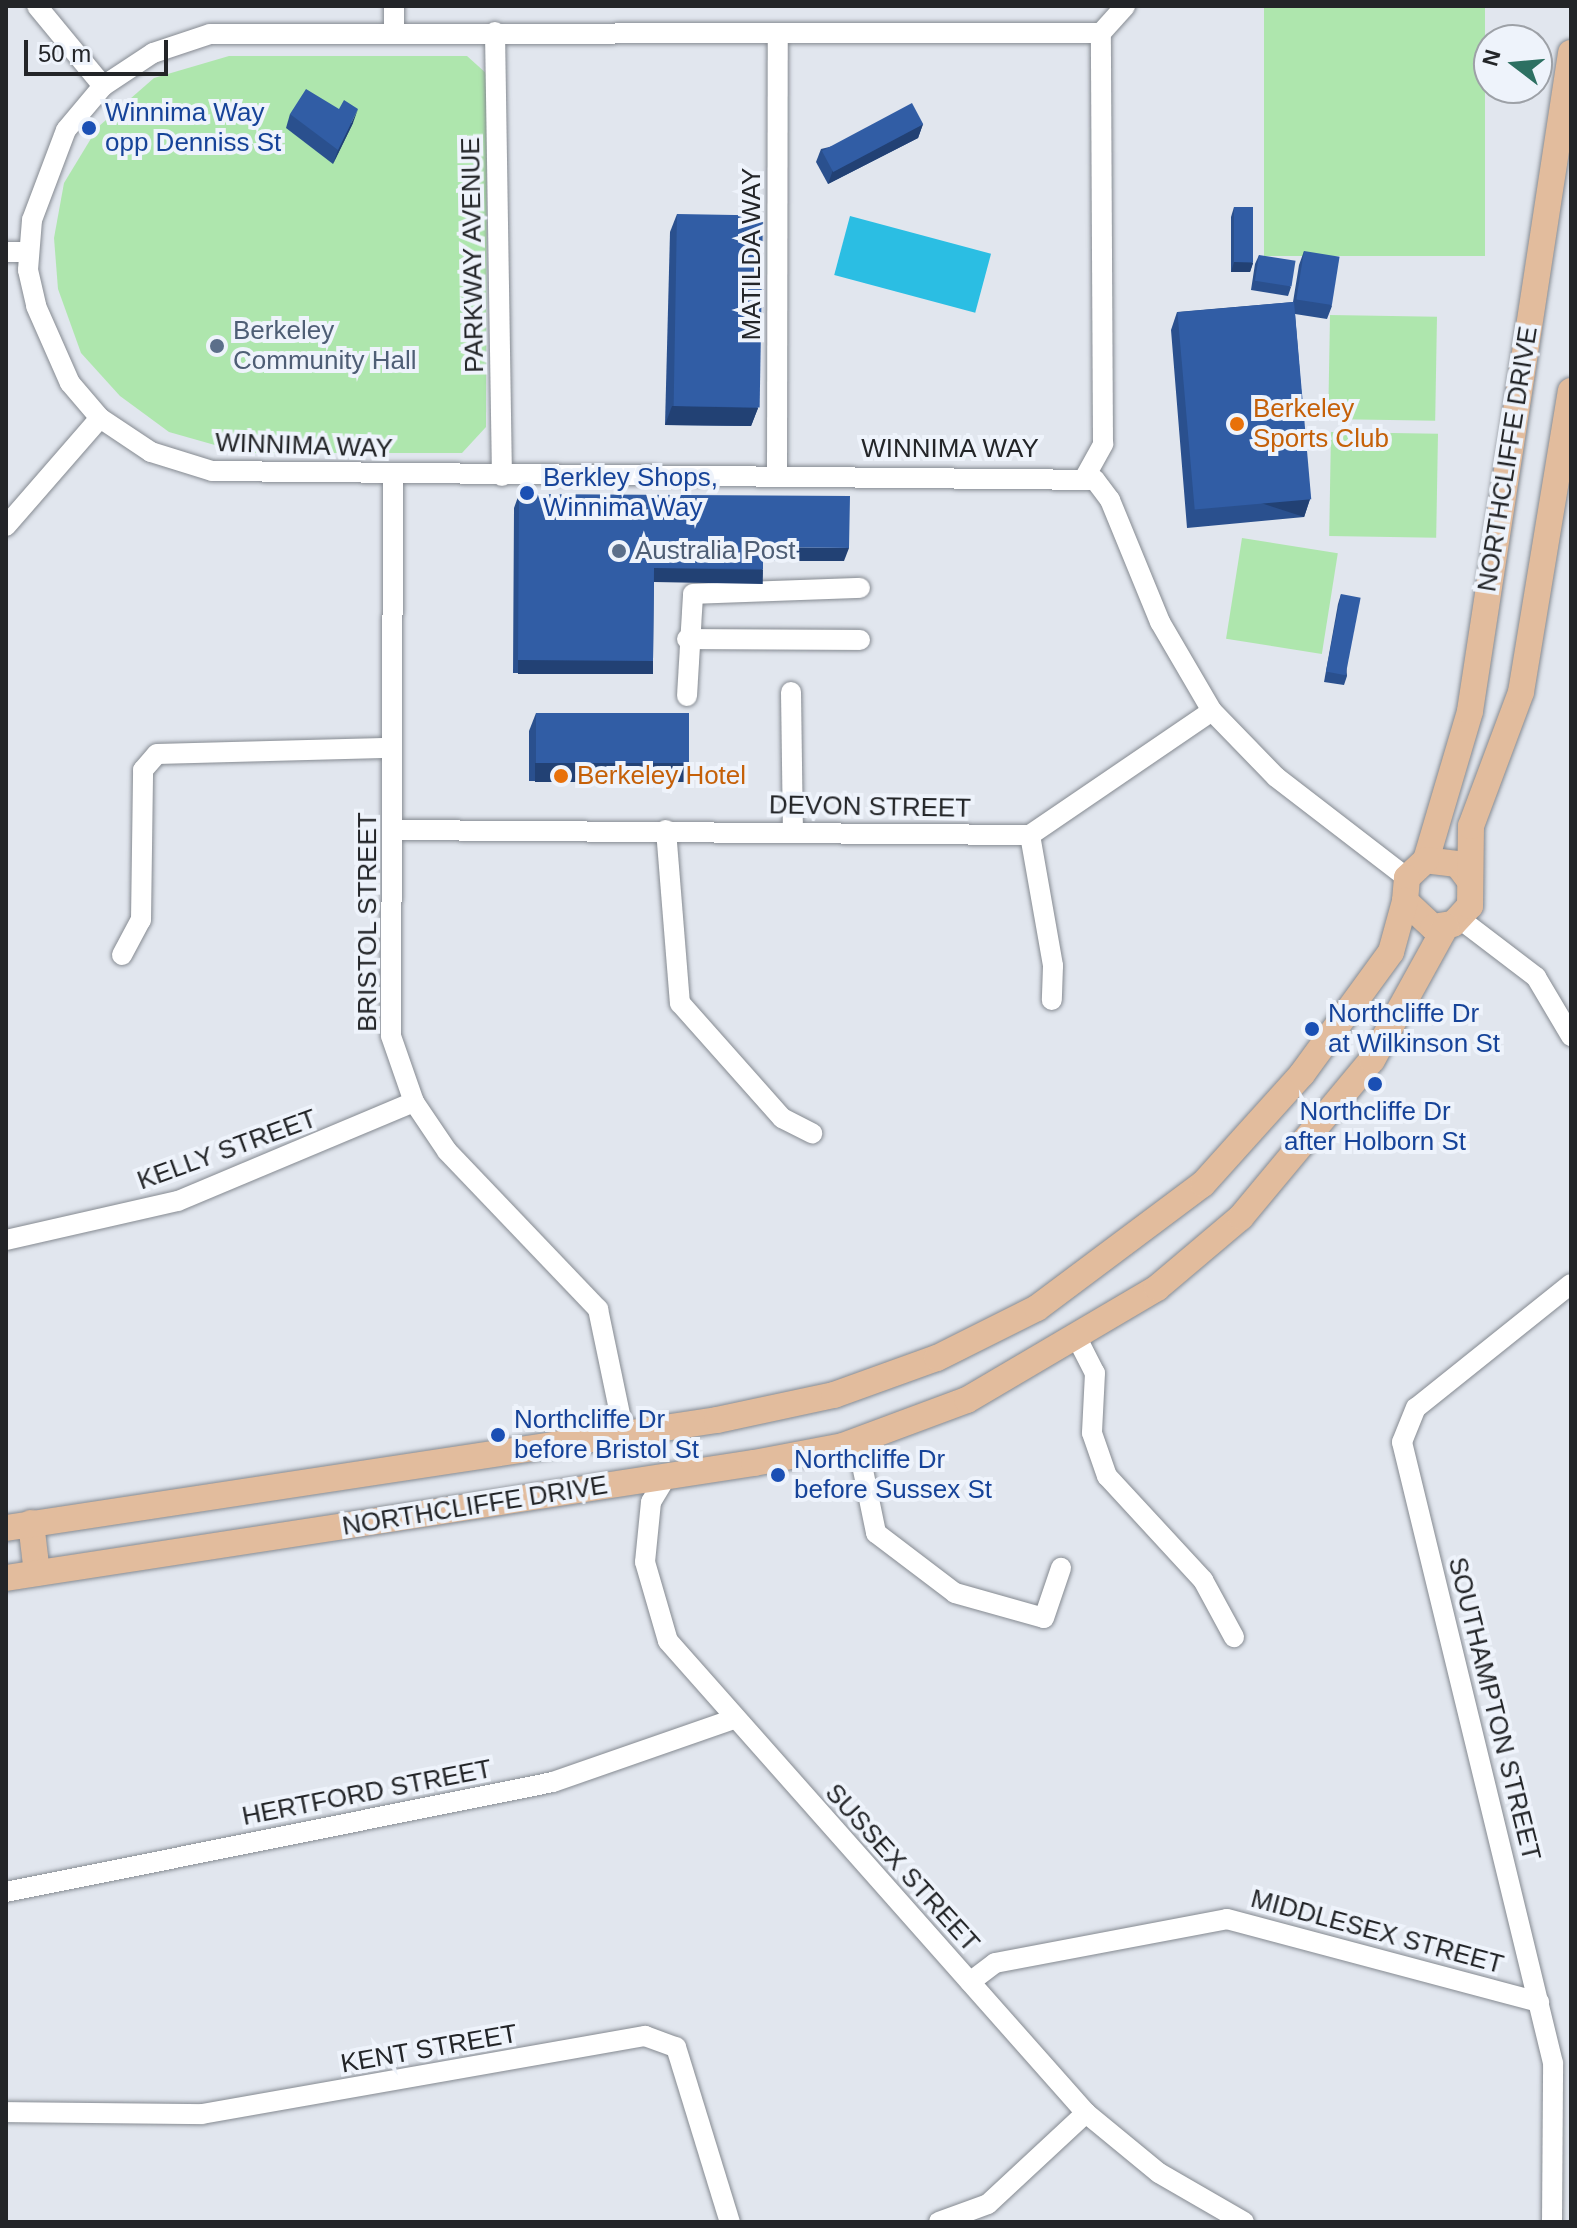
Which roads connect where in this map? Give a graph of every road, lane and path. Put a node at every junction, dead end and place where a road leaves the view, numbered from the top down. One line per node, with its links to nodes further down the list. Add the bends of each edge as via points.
1 (37, 6): 9 (street)
2 (394, 6): 4 (street)
3 (1125, 6): 7 (street)
4 (394, 31): 5 (street, WINNIMA WAY); 9 (street, WINNIMA WAY, via 210,34 153,53)
5 (495, 32): 6 (street, WINNIMA WAY); 16 (street, PARKWAY AVENUE)
6 (778, 33): 7 (street, WINNIMA WAY); 14 (street, MATILDA WAY)
7 (1101, 33): 17 (street, via 1103,444)
8 (1571, 53): 30 (main road, NORTHCLIFFE DRIVE, via 1470,711)
9 (103, 86): 11 (street, WINNIMA WAY, via 52,156)
10 (6, 252): 11 (street)
11 (27, 252): 13 (street, WINNIMA WAY, via 50,346)
12 (1571, 391): 31 (main road, NORTHCLIFFE DRIVE, via 1521,692 1471,826)
13 (100, 418): 15 (street, WINNIMA WAY, via 151,452 212,471); 18 (street)
14 (777, 474): 16 (street, WINNIMA WAY); 17 (street, WINNIMA WAY)
15 (393, 476): 16 (street, WINNIMA WAY); 25 (street, BRISTOL STREET)
16 (502, 476)
17 (1085, 477): 24 (street, via 1110,500 1160,622)
18 (6, 526)
19 (860, 588): 20 (street, via 699,591 689,601)
20 (687, 639): 21 (street); 23 (street)
21 (860, 640)
22 (791, 692): 28 (street)
23 (687, 696)
24 (1212, 711): 29 (street); 30 (street, via 1276,777)
25 (392, 748): 26 (street, BRISTOL STREET); 33 (street, via 157,754 143,770 141,920)
26 (394, 830): 27 (street, DEVON STREET); 36 (street, BRISTOL STREET, via 391,1036)
27 (666, 830): 28 (street, DEVON STREET); 37 (street, via 680,1003 782,1118)
28 (793, 832): 29 (street, DEVON STREET)
29 (1030, 835): 34 (street, via 1053,966)
30 (1412, 880): 31 (main road, via 1457,864); 32 (main road, via 1420,922); 41 (main road, NORTHCLIFFE DRIVE, via 1391,952 1302,1074 1203,1184 1123,1250 1037,1308 937,1358 834,1395)
31 (1470, 881): 32 (main road, via 1470,906)
32 (1453, 923): 35 (street, via 1536,977); 40 (main road, NORTHCLIFFE DRIVE, via 1394,1028 1288,1168 1178,1271)
33 (122, 955)
34 (1052, 1000)
35 (1571, 1036)
36 (414, 1102): 38 (street, KELLY STREET, via 178,1201); 41 (street, BRISTOL STREET, via 447,1151 598,1309)
37 (812, 1133)
38 (6, 1240)
39 (1571, 1284): 52 (street, SOUTHAMPTON STREET, via 1416,1408 1402,1442)
40 (1078, 1340): 42 (main road, NORTHCLIFFE DRIVE, via 967,1400); 48 (street, via 1095,1373 1092,1433 1107,1476 1203,1580)
41 (624, 1433): 44 (main road, NORTHCLIFFE DRIVE)
42 (857, 1441): 43 (main road, NORTHCLIFFE DRIVE); 45 (street, via 876,1533 955,1593 1044,1618)
43 (666, 1477): 46 (main road, NORTHCLIFFE DRIVE); 49 (street, SUSSEX STREET, via 651,1502 646,1535 653,1605 668,1641)
44 (18, 1526): 46 (main road)
45 (1061, 1568)
46 (37, 1573): 47 (main road, NORTHCLIFFE DRIVE)
47 (6, 1578)
48 (1234, 1637)
49 (731, 1720): 50 (street, HERTFORD STREET, via 553,1782); 51 (street, SUSSEX STREET)
50 (6, 1892)
51 (970, 1982): 52 (street, MIDDLESEX STREET, via 995,1963 1227,1919); 54 (street, SUSSEX STREET)
52 (1539, 2002): 58 (street, SOUTHAMPTON STREET, via 1553,2063)
53 (6, 2112): 55 (street, KENT STREET, via 202,2114 645,2036 676,2047)
54 (1086, 2113): 56 (street, via 988,2204); 57 (street, SUSSEX STREET, via 1159,2173)
55 (730, 2222)
56 (939, 2222)
57 (1244, 2222)
58 (1552, 2222)

